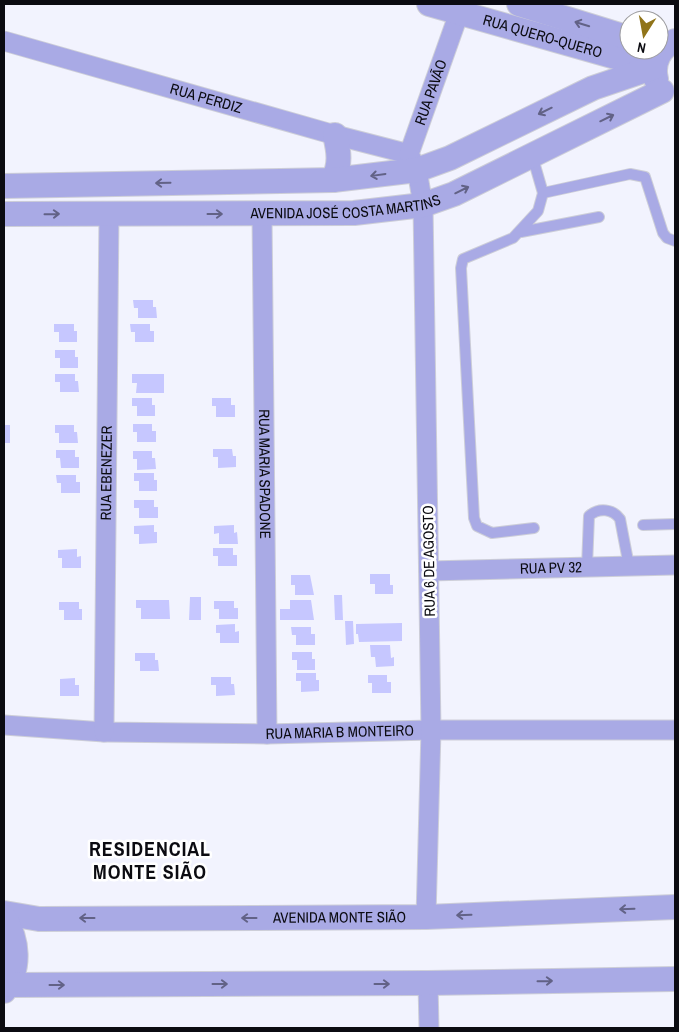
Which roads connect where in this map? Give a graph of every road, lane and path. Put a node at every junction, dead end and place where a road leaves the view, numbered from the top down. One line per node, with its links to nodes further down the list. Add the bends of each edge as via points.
1 (429, 4): 3 (street, RUA QUERO-QUERO)
2 (519, 4): 4 (street, RUA QUERO-QUERO, one-way to 2)
3 (459, 13): 6 (street, RUA QUERO-QUERO); 12 (street, RUA PAVÃO)
4 (619, 35)
5 (4, 42): 10 (street, RUA PERDIZ)
6 (619, 58)
7 (649, 60): 12 (street, AVENIDA JOSÉ COSTA MARTINS, one-way to 12, via 450,158)
8 (659, 60): 9 (street, via 655,76)
9 (669, 95): 11 (street, AVENIDA JOSÉ COSTA MARTINS, one-way to 9)
10 (335, 135): 12 (street, RUA PERDIZ); 13 (street, via 339,156)
11 (532, 155): 15 (lane); 16 (street, AVENIDA JOSÉ COSTA MARTINS, one-way to 11, via 454,194)
12 (413, 162): 13 (street, AVENIDA JOSÉ COSTA MARTINS, one-way to 13); 16 (street, RUA 6 DE AGOSTO)
13 (333, 180): 14 (street, AVENIDA JOSÉ COSTA MARTINS, one-way to 14)
14 (4, 186)
15 (543, 193): 21 (lane, via 538,211); 22 (lane, via 630,174 645,177 663,233)
16 (423, 205): 19 (street, AVENIDA JOSÉ COSTA MARTINS, via 354,213); 29 (street, RUA 6 DE AGOSTO)
17 (109, 213): 18 (street, AVENIDA JOSÉ COSTA MARTINS, one-way to 17); 19 (street, AVENIDA JOSÉ COSTA MARTINS, one-way to 19); 33 (street, RUA EBENEZER)
18 (4, 214)
19 (262, 214): 34 (street, RUA MARIA SPADONE)
20 (599, 217): 21 (lane)
21 (521, 232): 25 (lane, via 463,259 461,268 474,518 477,526 492,532)
22 (675, 240)
23 (675, 524): 24 (lane)
24 (643, 525)
25 (534, 528)
26 (675, 565): 27 (street, RUA PV 32)
27 (629, 566): 28 (street, RUA PV 32); 28 (lane, via 620,519 608,510 596,511 589,516)
28 (587, 567): 29 (street, RUA PV 32)
29 (429, 571): 31 (street, RUA 6 DE AGOSTO)
30 (4, 725): 33 (street, RUA MARIA B MONTEIRO)
31 (431, 730): 32 (street, RUA MARIA B MONTEIRO); 34 (street, RUA MARIA B MONTEIRO); 38 (street, RUA 6 DE AGOSTO)
32 (675, 730)
33 (104, 732): 34 (street, RUA MARIA B MONTEIRO)
34 (267, 734)
35 (675, 907): 38 (street, AVENIDA MONTE SIÃO, one-way to 38)
36 (4, 913): 38 (street, AVENIDA MONTE SIÃO, one-way to 36, via 39,919)
37 (4, 917): 41 (street, via 16,948 15,967)
38 (426, 917)
39 (675, 979): 40 (street, one-way to 39)
40 (428, 984): 41 (street, one-way to 40); 42 (street)
41 (6, 988)
42 (429, 1028)

